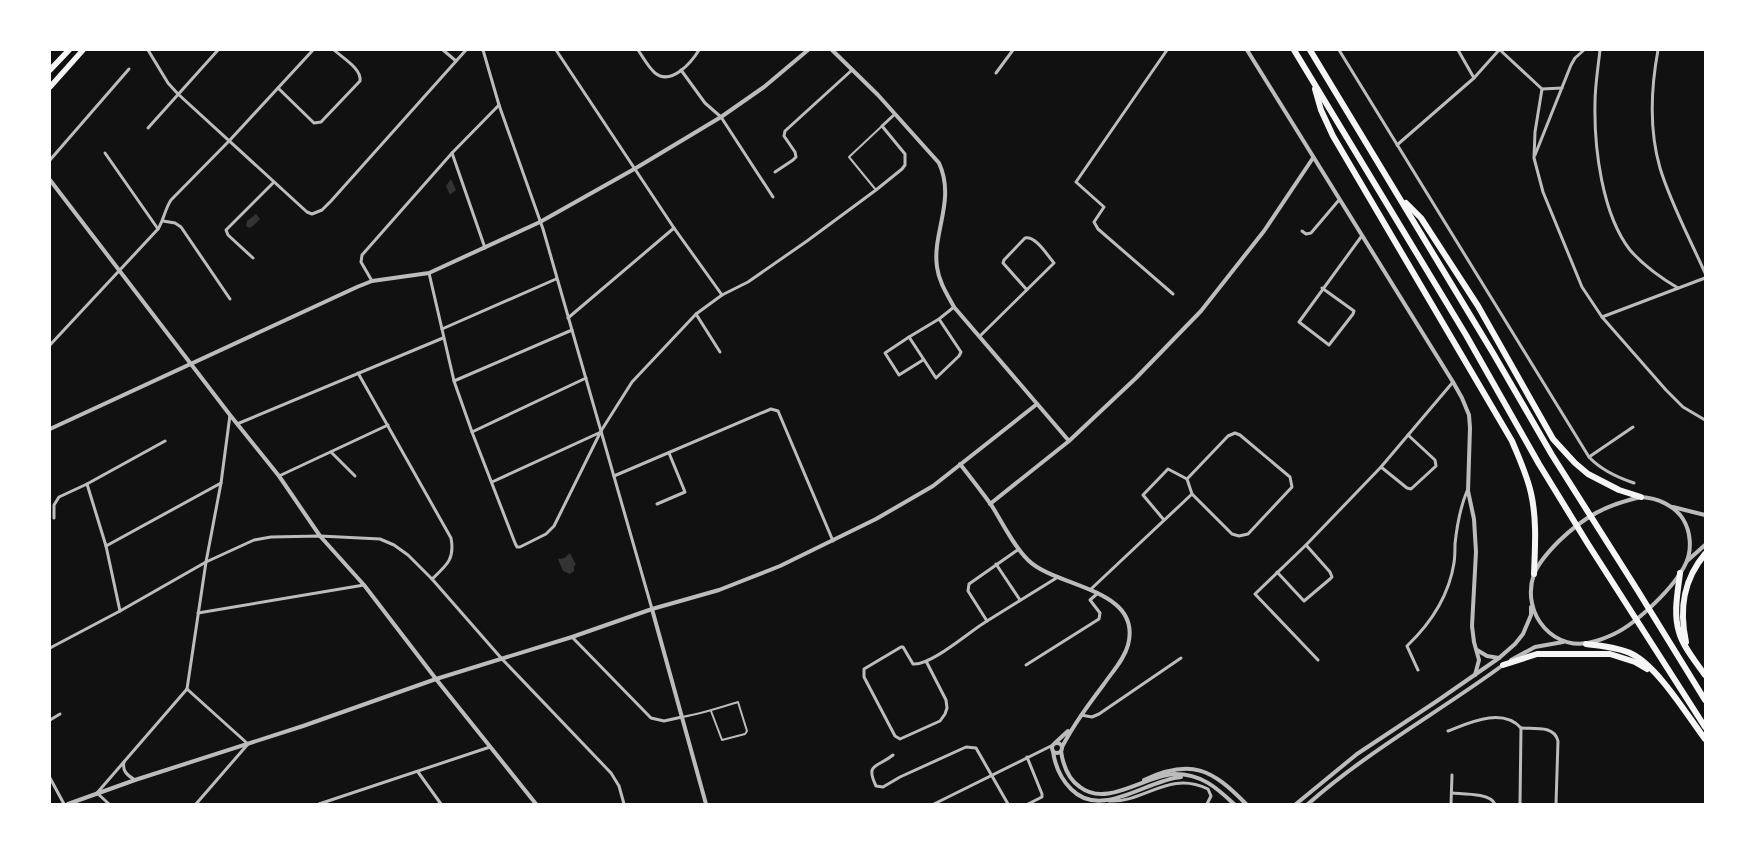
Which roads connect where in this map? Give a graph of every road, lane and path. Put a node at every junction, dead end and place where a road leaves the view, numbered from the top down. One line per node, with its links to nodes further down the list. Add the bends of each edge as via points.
1 (69, 50): 28 (highway)
2 (83, 50): 33 (highway)
3 (148, 50): 40 (street, via 168,84)
4 (218, 50): 40 (street)
5 (313, 50): 36 (street)
6 (334, 50): 36 (street, via 359,72 361,78 322,122 314,123)
7 (443, 50): 26 (street)
8 (466, 50): 26 (street)
9 (483, 50): 41 (street)
10 (556, 50): 53 (street)
11 (638, 50): 29 (street, via 662,77)
12 (699, 50): 29 (street)
13 (808, 50): 43 (street)
14 (832, 50): 30 (street)
15 (1012, 50): 31 (street)
16 (1166, 50): 78 (street, via 1076,182 1104,207 1094,222 1098,229)
17 (1247, 50): 50 (street)
18 (1294, 50): 34 (highway)
19 (1310, 50): 59 (highway)
20 (1339, 50): 47 (street)
21 (1458, 50): 32 (street)
22 (1500, 50): 32 (street); 38 (street)
23 (1584, 50): 37 (street, via 1575,58)
24 (1600, 50): 76 (street, via 1596,130 1603,182 1614,222 1631,250 1656,274)
25 (1658, 50): 71 (street, via 1652,97 1660,166)
26 (456, 62): 56 (street, via 322,210 312,214 307,212)
27 (129, 69): 52 (street)
28 (50, 70)
29 (682, 70): 43 (street, via 705,103)
30 (852, 70): 42 (street); 54 (street, via 785,130 784,136 796,157)
31 (996, 73)
32 (1474, 78): 47 (street)
33 (57, 79): 35 (highway); 39 (highway)
34 (1314, 83): 145 (highway, via 1321,110 1333,136 1512,441 1525,470 1536,532); 183 (highway, via 1466,335 1539,464)
35 (50, 86)
36 (278, 88): 46 (street)
37 (1562, 88): 38 (street); 51 (street)
38 (1542, 89): 51 (street)
39 (50, 92)
40 (178, 94): 45 (street); 46 (street)
41 (499, 105): 48 (street); 62 (street)
42 (895, 114): 44 (street); 81 (street, via 935,158 944,177 944,206 936,267)
43 (721, 117): 53 (street); 58 (street)
44 (882, 126): 57 (street, via 903,150 906,160 902,169); 57 (lane, via 849,157)
45 (148, 128)
46 (230, 140): 56 (street); 61 (street, via 171,200)
47 (1396, 145): 113 (street)
48 (452, 153): 67 (street); 74 (street, via 362,255 361,262)
49 (105, 154): 64 (street)
50 (1313, 158): 60 (street); 110 (street, via 1264,231 1201,311)
51 (1534, 158): 83 (street, via 1543,192 1574,269)
52 (50, 160)
53 (636, 168): 62 (street); 63 (street)
54 (774, 172)
55 (50, 180): 69 (street)
56 (274, 182): 68 (street, via 226,230)
57 (876, 190): 79 (street, via 757,276)
58 (773, 197)
59 (1399, 197): 126 (highway, via 1421,218 1478,306 1553,438 1588,474); 176 (highway, via 1552,455)
60 (1339, 200): 65 (street, via 1311,233); 66 (street)
61 (163, 221): 64 (street); 80 (street, via 181,226)
62 (540, 222): 67 (street); 72 (street)
63 (674, 228): 79 (street); 84 (street)
64 (158, 229): 69 (street)
65 (1302, 231)
66 (1361, 237): 75 (street); 98 (street)
67 (485, 248): 70 (street)
68 (253, 258)
69 (120, 272): 91 (street); 94 (street)
70 (429, 273): 74 (street); 86 (street)
71 (1705, 274)
72 (556, 278): 84 (street); 86 (street)
73 (1705, 278): 76 (street)
74 (372, 282): 94 (street)
75 (1322, 288): 75 (street, via 1299,323 1329,345 1354,311)
76 (1678, 288): 83 (street)
77 (1027, 290): 77 (street, via 1003,263 1027,237 1033,239 1054,263); 88 (street)
78 (1173, 294)
79 (722, 295): 82 (street)
80 (230, 299)
81 (954, 307): 85 (street); 88 (street)
82 (696, 314): 92 (street); 106 (street, via 632,382)
83 (1602, 317): 101 (street, via 1683,407)
84 (568, 318): 87 (street)
85 (938, 319): 89 (street); 93 (street, via 961,354 936,378)
86 (442, 329): 90 (street)
87 (572, 330): 96 (street); 97 (street)
88 (980, 336): 99 (street)
89 (909, 337): 93 (street); 93 (street, via 885,353 899,375)
90 (443, 338): 95 (street); 97 (street)
91 (50, 345)
92 (720, 352)
93 (923, 360)
94 (192, 364): 100 (street); 105 (street)
95 (358, 373): 102 (street); 103 (street)
96 (586, 378): 106 (street); 107 (street)
97 (454, 381): 107 (street)
98 (1453, 382): 108 (street); 124 (street, via 1469,415)
99 (1036, 404): 110 (street); 114 (street)
100 (230, 415): 102 (street); 121 (street)
101 (1705, 420)
102 (237, 424): 116 (street)
103 (388, 425): 111 (street); 147 (street, via 450,538 451,558)
104 (1633, 427): 113 (street)
105 (50, 430)
106 (602, 431): 118 (street); 120 (street); 120 (street, via 554,526 523,546 517,547 515,543)
107 (472, 432): 120 (street)
108 (1408, 435): 115 (street); 115 (street, via 1435,460 1436,466 1411,489)
109 (165, 441): 122 (street)
110 (1068, 441): 128 (street)
111 (331, 452): 116 (street); 117 (street)
112 (669, 453): 118 (street); 127 (street, via 686,492); 134 (street, via 775,409)
113 (1588, 457): 123 (street, via 1608,472)
114 (960, 464): 128 (street); 134 (street, via 905,504)
115 (1381, 466): 135 (street)
116 (279, 476): 133 (street)
117 (355, 476)
118 (614, 476): 153 (street)
119 (1187, 479): 125 (street); 125 (street, via 1228,436 1235,433 1290,477 1292,483 1291,490 1245,536 1232,534); 132 (street, via 1168,469 1144,492 1143,497)
120 (492, 482)
121 (221, 483): 137 (street); 141 (street)
122 (87, 484): 131 (street, via 59,497 54,505); 137 (street)
123 (1634, 484)
124 (1468, 491): 162 (street, via 1475,533 1472,626); 170 (street, via 1461,507 1455,562 1448,590 1420,633 1407,646)
125 (1192, 494): 132 (street)
126 (1641, 497): 129 (street); 145 (street, via 1593,513 1555,545)
127 (657, 504)
128 (990, 504): 138 (street)
129 (1672, 507): 130 (street); 140 (street, via 1680,514 1688,530 1690,549)
130 (1705, 515)
131 (54, 518)
132 (1164, 520): 149 (street)
133 (320, 536): 141 (street, via 254,540); 147 (street, via 380,539 408,555); 148 (street)
134 (833, 542): 153 (street, via 719,590)
135 (1306, 545): 143 (street); 143 (street, via 1330,572 1330,579 1304,600)
136 (1705, 545): 140 (street)
137 (106, 546): 154 (street)
138 (1019, 549): 142 (street); 146 (street, via 1029,561)
139 (1705, 554): 161 (highway, via 1692,573 1682,602)
140 (1687, 561): 144 (street)
141 (206, 562): 154 (street); 155 (street)
142 (996, 564): 151 (street); 156 (street, via 971,582 968,588)
143 (1278, 572): 166 (street, via 1255,594)
144 (1680, 573): 159 (street, via 1643,613 1615,634); 161 (highway, via 1677,622)
145 (1534, 574): 152 (street)
146 (1058, 577): 149 (street); 151 (street)
147 (432, 579): 163 (street)
148 (364, 585): 155 (street); 174 (street)
149 (1091, 590): 150 (street)
150 (1098, 593): 168 (street, via 1090,600 1100,613 1099,619); 179 (street, via 1121,610 1129,638 1124,656)
151 (1020, 600): 156 (street)
152 (1532, 603): 158 (street, via 1536,618); 165 (street, via 1531,616 1523,634)
153 (652, 610): 157 (street); 180 (street)
154 (120, 611): 160 (street)
155 (198, 613): 175 (street)
156 (987, 621): 167 (street)
157 (572, 636): 163 (street); 180 (street, via 651,718 664,721)
158 (1563, 642): 159 (street); 169 (street, via 1535,648)
159 (1586, 644): 171 (highway, via 1630,653)
160 (50, 648)
161 (1687, 648): 173 (highway)
162 (1476, 650): 165 (street); 172 (street, via 1479,660)
163 (502, 658): 174 (street); 213 (street, via 610,773 619,786)
164 (1181, 658): 179 (street, via 1099,714)
165 (1499, 658): 172 (street)
166 (1318, 660)
167 (926, 661): 167 (street, via 913,664 901,647 864,669 864,677 895,736 900,739 940,721 945,714 946,700)
168 (1026, 665)
169 (1503, 665): 171 (highway, via 1537,654 1610,654 1635,662); 222 (street, via 1355,766)
170 (1418, 670)
171 (1655, 674): 186 (highway)
172 (1475, 675): 221 (street, via 1357,754)
173 (1705, 676)
174 (436, 679): 187 (street); 189 (street)
175 (187, 689): 187 (street); 194 (street)
176 (1705, 700)
177 (711, 711): 177 (lane, via 738,702 747,732 722,740); 180 (lane)
178 (60, 714): 181 (street)
179 (1081, 716): 182 (street)
180 (682, 717): 214 (street)
181 (50, 720)
182 (1072, 727): 188 (street); 190 (street)
183 (1705, 727)
184 (1521, 728): 185 (street, via 1512,720 1491,718 1479,719); 225 (street); 226 (street, via 1543,729 1556,735)
185 (1448, 731)
186 (1705, 739)
187 (248, 744): 200 (street); 209 (street)
188 (1054, 744): 190 (street, via 1059,743); 191 (street); 193 (street)
189 (491, 746): 195 (street); 212 (street)
190 (1061, 749): 191 (street, via 1057,753); 201 (street, via 1068,775 1082,789 1103,794)
191 (1053, 751): 204 (street, via 1058,772 1075,793 1090,800)
192 (893, 755): 196 (street, via 873,767 871,775 876,786 883,787 966,747 976,748)
193 (1027, 757): 196 (street); 217 (street, via 1042,794)
194 (124, 761): 200 (street, via 125,773); 203 (street)
195 (418, 772): 210 (street); 211 (street)
196 (992, 775): 205 (street); 216 (street)
197 (1452, 775): 202 (street)
198 (1188, 777): 201 (street, via 1167,775); 204 (street, via 1170,778); 219 (street, via 1209,782)
199 (50, 778): 206 (street)
200 (135, 780): 203 (street)
201 (1130, 787): 220 (street, via 1169,770 1194,770 1218,778)
202 (1452, 792): 223 (street); 224 (street, via 1486,797)
203 (97, 794): 207 (street); 208 (street)
204 (1108, 800): 218 (street, via 1122,800 1166,785 1183,783 1208,789 1211,796)
205 (943, 802): 215 (street)
206 (64, 804)
207 (68, 804)
208 (109, 804)
209 (196, 804)
210 (319, 804)
211 (441, 804)
212 (536, 804)
213 (624, 804)
214 (706, 804)
215 (934, 804)
216 (1008, 804)
217 (1028, 804)
218 (1207, 804)
219 (1234, 804)
220 (1246, 804)
221 (1296, 804)
222 (1308, 804)
223 (1451, 804)
224 (1494, 804)
225 (1520, 804)
226 (1556, 804)

